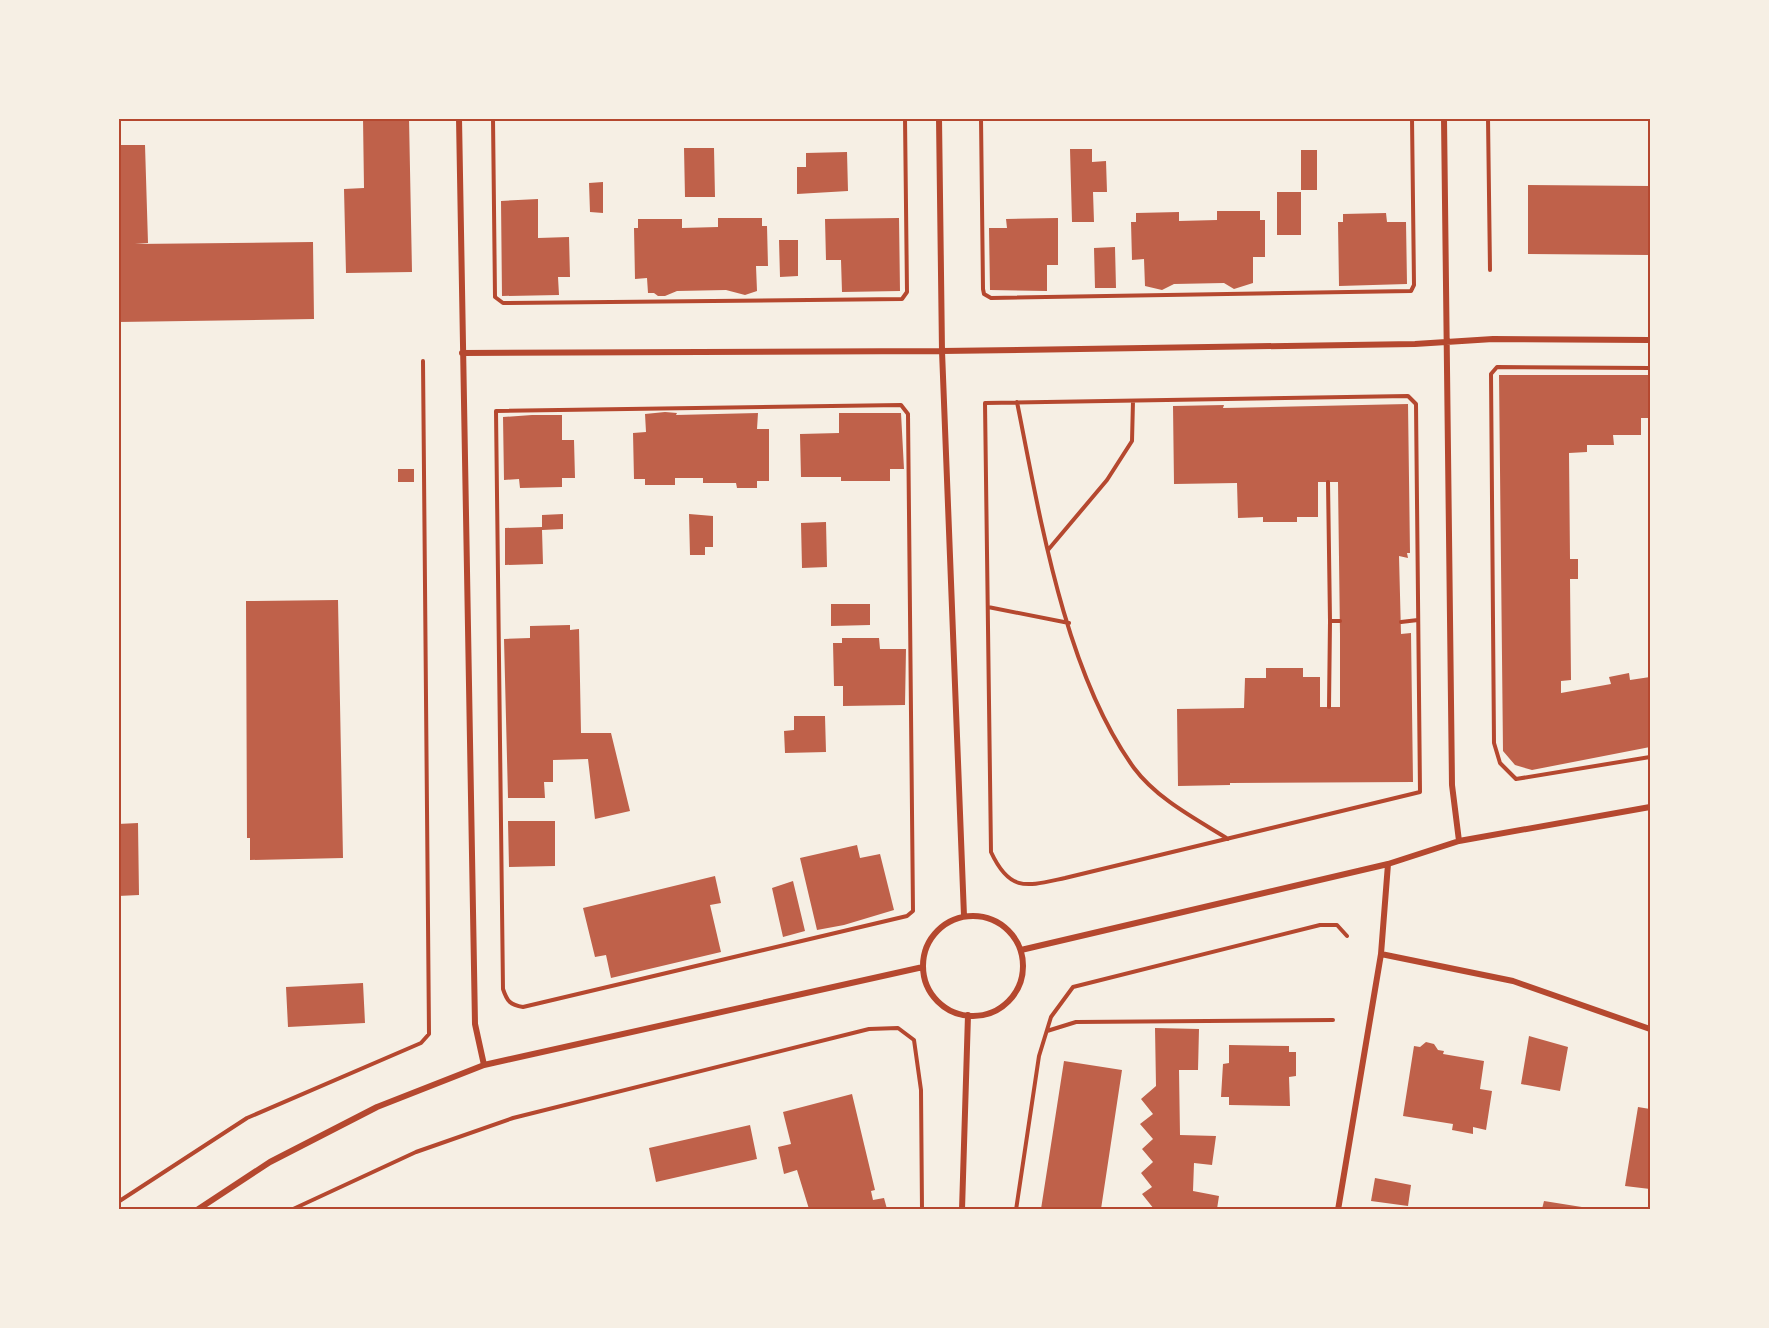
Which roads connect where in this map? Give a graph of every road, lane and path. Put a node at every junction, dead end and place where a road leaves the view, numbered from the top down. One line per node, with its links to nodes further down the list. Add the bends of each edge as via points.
1 (459, 118): 13 (street)
2 (493, 118): 3 (path, via 495,297 503,303 902,299 907,292)
3 (905, 118)
4 (939, 118): 12 (street)
5 (981, 118): 6 (path, via 983,289 991,298 1411,291)
6 (1412, 118)
7 (1444, 118): 10 (street)
8 (1488, 118): 9 (path)
9 (1490, 270)
10 (1446, 340): 11 (street); 12 (street, via 1415,344); 30 (street, via 1452,785)
11 (1650, 340)
12 (942, 351): 13 (street); 32 (street)
13 (462, 354): 42 (street, via 475,1024)
14 (423, 361): 43 (path, via 429,1034 421,1043 247,1118)
15 (1650, 368): 27 (path, via 1497,367 1491,374 1494,743 1500,763 1516,779)
16 (1132, 401): 17 (path); 19 (path, via 1132,441 1107,480); 21 (path, via 1408,396 1413,399)
17 (1017, 402): 19 (path); 20 (path, via 985,403)
18 (1328, 482): 22 (path)
19 (1047, 550): 25 (path)
20 (988, 607): 25 (path); 29 (path, via 991,852 999,869 1028,886)
21 (1419, 620): 24 (path); 29 (path, via 1420,792)
22 (1330, 621): 23 (path); 26 (path)
23 (1340, 621)
24 (1401, 622)
25 (1069, 623): 29 (path, via 1098,708 1135,769 1165,799)
26 (1329, 708)
27 (1650, 757)
28 (1650, 807): 30 (street)
29 (1228, 840)
30 (1459, 841): 31 (street)
31 (1388, 864): 34 (street); 35 (street)
32 (964, 916): 34 (street, via 979,916 1005,926); 36 (street, via 939,929 930,940)
33 (1347, 936): 41 (path, via 1337,925 1320,926 1073,987 1051,1017)
34 (1021, 950): 38 (street, via 1022,978 1007,1003 989,1013)
35 (1381, 954): 40 (street, via 1513,981); 49 (street)
36 (923, 967): 38 (street, via 926,981 942,1004); 42 (street)
37 (503, 989): 37 (path, via 496,411 905,406 913,911 897,919 523,1007 513,1006)
38 (968, 1015): 47 (street)
39 (1333, 1020): 41 (path, via 1076,1022)
40 (1650, 1029)
41 (1046, 1031): 48 (path)
42 (484, 1065): 44 (street, via 377,1107 270,1162)
43 (118, 1202)
44 (197, 1209)
45 (291, 1209): 46 (path, via 416,1152 513,1118 869,1029 898,1028 914,1040 921,1090)
46 (922, 1209)
47 (962, 1209)
48 (1016, 1209)
49 (1338, 1209)

